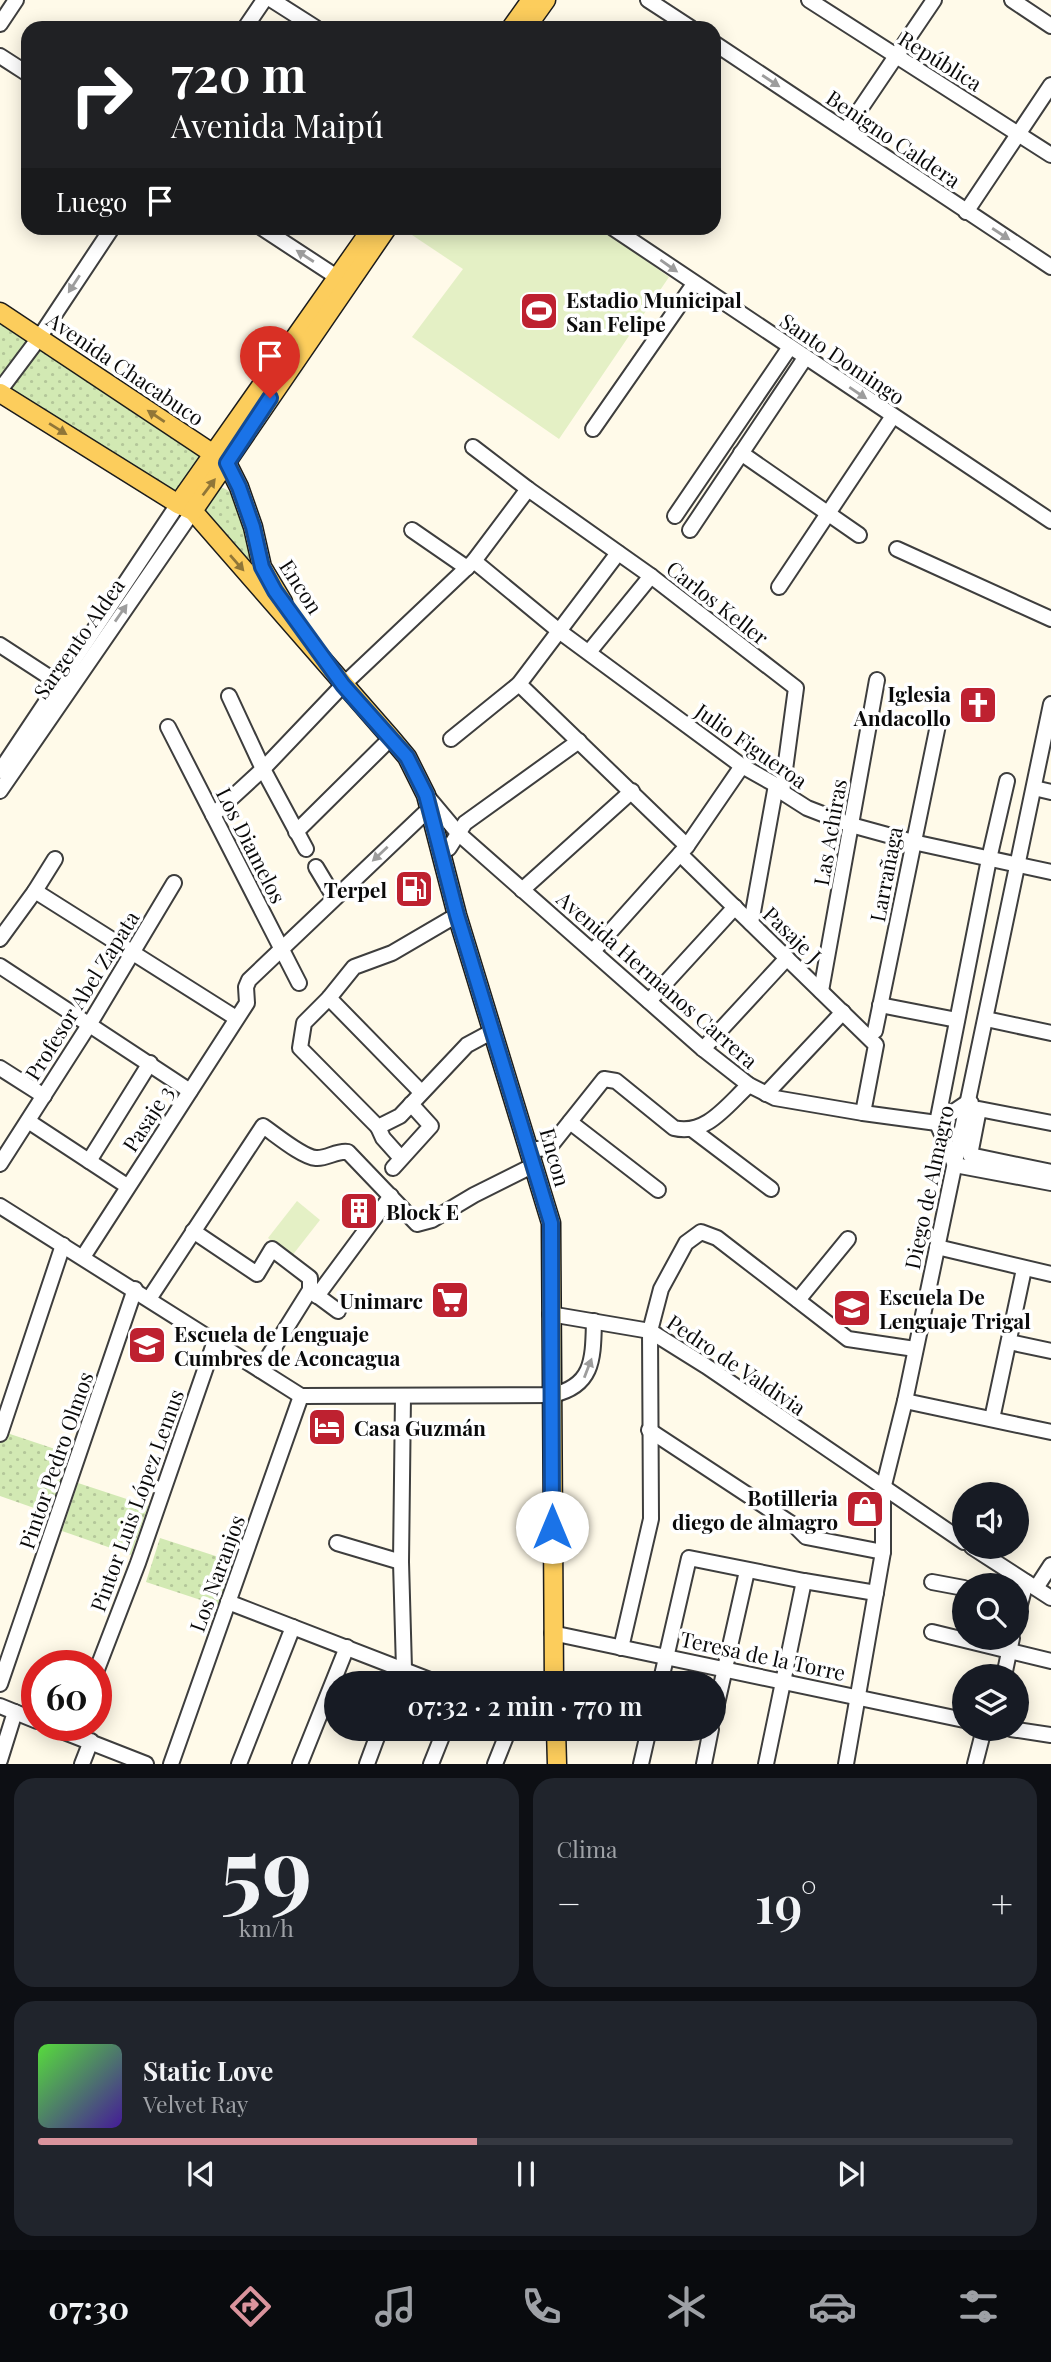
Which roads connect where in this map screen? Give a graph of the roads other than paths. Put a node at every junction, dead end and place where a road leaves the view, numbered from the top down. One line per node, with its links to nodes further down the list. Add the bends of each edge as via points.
1 (16, 0): 16 (street)
2 (264, 0): 10 (street)
3 (272, 0): 11 (street)
4 (531, 0): 12 (main road)
5 (546, 0): 13 (main road)
6 (648, 0): 14 (street)
7 (808, 0): 19 (street, República)
8 (933, 0): 19 (street)
9 (1012, 0): 15 (street)
10 (250, 21)
11 (305, 21)
12 (516, 21)
13 (531, 21)
14 (680, 21)
15 (1050, 21)
16 (0, 24)
17 (721, 48): 22 (street, Benigno Caldera, one-way to 22)
18 (0, 56): 20 (street)
19 (895, 57): 22 (street); 23 (street, República)
20 (21, 70)
21 (1051, 85): 23 (street)
22 (846, 130): 25 (street, Benigno Caldera)
23 (1018, 134): 24 (street, República); 25 (street)
24 (1051, 155)
25 (966, 212): 31 (street, Benigno Caldera, one-way to 31)
26 (107, 235): 35 (street, one-way to 35)
27 (273, 235): 32 (street, one-way to 27)
28 (368, 235): 32 (main road)
29 (381, 235): 32 (main road)
30 (623, 235): 33 (street, Santo Domingo, one-way to 33)
31 (1051, 267)
32 (342, 281): 43 (main road)
33 (694, 284): 36 (street, Santo Domingo); 40 (street)
34 (0, 312): 35 (main road, Avenida Chacabuco)
35 (39, 338): 38 (street); 43 (main road, Avenida Chacabuco, one-way to 35)
36 (790, 347): 37 (street, Santo Domingo); 47 (street)
37 (805, 358): 39 (street, Santo Domingo, one-way to 39); 42 (street)
38 (0, 392): 45 (main road, one-way to 45)
39 (892, 416): 46 (street); 48 (street, Santo Domingo)
40 (593, 429)
41 (473, 447): 44 (street, Carlos Keller)
42 (741, 453): 46 (street); 50 (street)
43 (220, 458): 45 (main road); 63 (main road, Encon, via 239,487 262,567 275,591)
44 (528, 489): 53 (street, Carlos Keller); 54 (street)
45 (185, 508): 63 (main road, Encon, one-way to 63); 64 (street, Sargento Aldea)
46 (827, 513): 51 (street); 56 (street)
47 (675, 516)
48 (1051, 521)
49 (412, 530): 54 (street, Julio Figueroa)
50 (690, 530)
51 (859, 535)
52 (897, 549): 57 (street)
53 (618, 552): 55 (street, Carlos Keller); 58 (street)
54 (470, 565): 58 (street, Julio Figueroa); 63 (street)
55 (651, 576): 60 (street); 77 (street, Carlos Keller, via 796,688)
56 (779, 587)
57 (1051, 619)
58 (559, 631): 60 (street, Julio Figueroa); 62 (street)
59 (0, 645): 64 (street)
60 (589, 652): 72 (street, Julio Figueroa)
61 (877, 680): 83 (street, Las Achiras)
62 (519, 684): 70 (street); 71 (street, Pasaje J)
63 (343, 685): 69 (main road, Encon); 73 (street)
64 (63, 687): 74 (street, Sargento Aldea); 78 (street, Sargento Aldea)
65 (229, 696): 73 (street)
66 (1051, 704): 76 (street, Diego de Almagro)
67 (937, 725): 86 (street, Larrañaga)
68 (168, 727): 82 (street, Los Diamelos)
69 (391, 738): 81 (main road, Encon, via 407,757); 84 (street)
70 (451, 739)
71 (579, 741): 79 (street, Pasaje J); 85 (street, via 465,823)
72 (742, 766): 77 (street, Julio Figueroa); 88 (street)
73 (262, 769): 82 (street); 84 (street)
74 (0, 771)
75 (1007, 781): 91 (street, Diego de Almagro)
76 (1034, 788): 80 (street); 92 (street, Diego de Almagro)
77 (779, 789): 83 (street, Julio Figueroa, via 807,808); 101 (street, Carlos Keller)
78 (0, 790)
79 (632, 791): 88 (street, Pasaje J); 96 (street)
80 (1051, 792)
81 (428, 801): 85 (street, Avenida Hermanos Carrera); 89 (main road, Encon); 98 (street, Pasaje 3, one-way to 98)
82 (213, 815): 103 (street, Los Diamelos)
83 (851, 825): 86 (street, Julio Figueroa); 109 (street, Las Achiras)
84 (296, 832): 87 (street)
85 (458, 833): 89 (street); 96 (street, Avenida Hermanos Carrera)
86 (913, 842): 91 (street, Julio Figueroa); 112 (street, Larrañaga)
87 (306, 849)
88 (684, 850): 99 (street, Pasaje J); 104 (street)
89 (440, 853): 100 (main road, Encon)
90 (55, 859): 97 (street)
91 (989, 859): 92 (street, Julio Figueroa); 116 (street, Diego de Almagro)
92 (1018, 865): 94 (street, Julio Figueroa); 115 (street, Diego de Almagro)
93 (316, 867): 98 (street)
94 (1051, 872)
95 (174, 883): 105 (street, Profesor Abel Zapata)
96 (522, 890): 104 (street, Avenida Hermanos Carrera)
97 (36, 891): 102 (street); 105 (street)
98 (334, 897): 103 (street, Pasaje 3)
99 (735, 907): 101 (street, Pasaje J); 111 (street)
100 (457, 915): 110 (street, via 392,953 354,967); 118 (main road, Encon)
101 (751, 923): 106 (street, Pasaje J)
102 (0, 939)
103 (283, 950): 108 (street, Los Diamelos); 114 (street, Pasaje 3, via 249,980 247,1003)
104 (593, 951): 111 (street, Avenida Hermanos Carrera)
105 (131, 953): 114 (street); 117 (street, Profesor Abel Zapata)
106 (787, 958): 109 (street, Pasaje J); 121 (street)
107 (0, 966): 117 (street)
108 (299, 983)
109 (821, 991): 113 (street, Pasaje J)
110 (329, 998): 126 (street); 137 (street, via 304,1023 300,1048)
111 (649, 1001): 121 (street, Avenida Hermanos Carrera)
112 (880, 1005): 116 (street); 120 (street, Larrañaga)
113 (843, 1012): 120 (street, Pasaje J); 127 (street)
114 (236, 1018): 125 (street, Pasaje 3)
115 (986, 1019): 119 (street); 129 (street, Diego de Almagro)
116 (957, 1020): 135 (street, Diego de Almagro)
117 (89, 1025): 122 (street); 128 (street, Profesor Abel Zapata)
118 (493, 1031): 126 (street, via 467,1045); 139 (main road, Encon)
119 (1051, 1033)
120 (876, 1038): 131 (street, Larrañaga)
121 (703, 1049): 124 (street, Avenida Hermanos Carrera)
122 (150, 1063): 125 (street); 140 (street)
123 (0, 1068): 128 (street)
124 (748, 1086): 127 (street, Avenida Hermanos Carrera); 138 (street, via 710,1121)
125 (190, 1091): 145 (street, Pasaje 3)
126 (421, 1092): 130 (street)
127 (766, 1094): 131 (street, Avenida Hermanos Carrera)
128 (44, 1096): 133 (street, Profesor Abel Zapata)
129 (968, 1102): 132 (street); 135 (street); 142 (street, Diego de Almagro)
130 (411, 1104): 137 (street, via 400,1116); 137 (street, via 431,1126 397,1163)
131 (863, 1114): 135 (street, Avenida Hermanos Carrera)
132 (1051, 1118)
133 (28, 1121): 140 (street); 141 (street, Profesor Abel Zapata)
134 (570, 1122): 138 (street, via 600,1082 608,1079 674,1128); 139 (street, via 550,1146); 147 (street)
135 (937, 1123): 142 (street)
136 (1051, 1123): 143 (street, via 979,1109 970,1155)
137 (378, 1127)
138 (693, 1130): 146 (street)
139 (532, 1158): 148 (street, via 424,1224 417,1224); 162 (main road, Encon, via 551,1223)
140 (89, 1161): 145 (street)
141 (0, 1164)
142 (955, 1165): 144 (street); 153 (street, Diego de Almagro)
143 (1051, 1172)
144 (1051, 1184)
145 (127, 1186): 154 (street, Pasaje 3)
146 (771, 1189)
147 (658, 1190)
148 (391, 1196): 150 (street, via 344,1150 310,1157 263,1126); 158 (street)
149 (0, 1206): 152 (street)
150 (193, 1231): 158 (street, via 257,1274 272,1249 310,1278); 159 (street)
151 (848, 1239): 160 (street)
152 (63, 1245): 154 (street); 177 (street)
153 (937, 1247): 155 (street); 167 (street, Diego de Almagro)
154 (83, 1257): 157 (street)
155 (1024, 1269): 156 (street); 166 (street)
156 (1051, 1274)
157 (135, 1289): 159 (street); 210 (street, Pintor Pedro Olmos)
158 (313, 1293): 161 (street); 169 (street)
159 (149, 1299): 165 (street)
160 (798, 1300): 164 (street, via 717,1238 701,1232 686,1243 662,1289); 167 (street, via 849,1339)
161 (338, 1311)
162 (550, 1314): 163 (street, Pedro de Valdivia); 170 (main road, Encon)
163 (594, 1321): 164 (street, Pedro de Valdivia); 170 (street, one-way to 163, via 568,1392 585,1378 593,1355)
164 (650, 1331): 175 (street); 178 (street, Pedro de Valdivia)
165 (215, 1341): 169 (street); 200 (street, Pintor Luis López Lemus)
166 (1009, 1342): 168 (street); 174 (street)
167 (915, 1349): 173 (street, Diego de Almagro)
168 (1051, 1352)
169 (260, 1370): 171 (street)
170 (552, 1395): 172 (street); 196 (main road, Encon)
171 (302, 1396): 172 (street); 193 (street, Los Naranjos)
172 (402, 1396): 183 (street)
173 (905, 1401): 174 (street); 178 (street, Diego de Almagro)
174 (992, 1419): 176 (street)
175 (649, 1430): 181 (street, via 806,1537); 199 (street, via 651,1518)
176 (1051, 1432)
177 (0, 1434)
178 (883, 1489): 179 (street, Pedro de Valdivia); 181 (street, Diego de Almagro)
179 (952, 1534)
180 (337, 1543): 183 (street)
181 (883, 1552): 191 (street, Diego de Almagro)
182 (991, 1559): 189 (street)
183 (401, 1562): 204 (street)
184 (1051, 1565): 189 (street)
185 (747, 1571): 186 (street); 202 (street, via 689,1558); 205 (street)
186 (804, 1581): 191 (street); 209 (street)
187 (932, 1581): 188 (street)
188 (952, 1585)
189 (1031, 1585): 190 (street); 192 (street)
190 (1029, 1587)
191 (876, 1593): 211 (street, Diego de Almagro)
192 (1051, 1598)
193 (228, 1602): 194 (street); 229 (street, Los Naranjos)
194 (293, 1627): 198 (street); 230 (street)
195 (932, 1632): 197 (street)
196 (552, 1633): 199 (street, Teresa de la Torre); 207 (main road, Encon)
197 (952, 1635)
198 (347, 1647): 204 (street); 231 (street)
199 (621, 1648): 202 (street, Teresa de la Torre)
200 (104, 1650)
201 (1025, 1650): 203 (street)
202 (666, 1656): 205 (street, Teresa de la Torre); 208 (street)
203 (1051, 1661)
204 (404, 1669): 206 (street)
205 (725, 1669): 209 (street, Teresa de la Torre)
206 (409, 1671)
207 (553, 1671)
208 (663, 1671)
209 (783, 1681): 211 (street, Teresa de la Torre); 238 (street)
210 (0, 1684)
211 (859, 1697): 215 (street, Teresa de la Torre); 239 (street, Diego de Almagro)
212 (0, 1706): 213 (street)
213 (15, 1712): 214 (street); 226 (street)
214 (21, 1714)
215 (952, 1717)
216 (1029, 1732): 217 (street)
217 (1051, 1735)
218 (91, 1741): 227 (street); 228 (street)
219 (375, 1741): 232 (street)
220 (440, 1741): 233 (street)
221 (504, 1741): 234 (street)
222 (556, 1741): 235 (main road)
223 (646, 1741): 236 (street)
224 (709, 1741): 237 (street)
225 (981, 1741): 240 (street)
226 (0, 1760)
227 (82, 1763)
228 (146, 1763)
229 (171, 1763)
230 (239, 1763)
231 (300, 1763)
232 (367, 1763)
233 (431, 1763)
234 (495, 1763)
235 (557, 1763)
236 (641, 1763)
237 (704, 1763)
238 (766, 1763)
239 (846, 1763)
240 (975, 1763)

